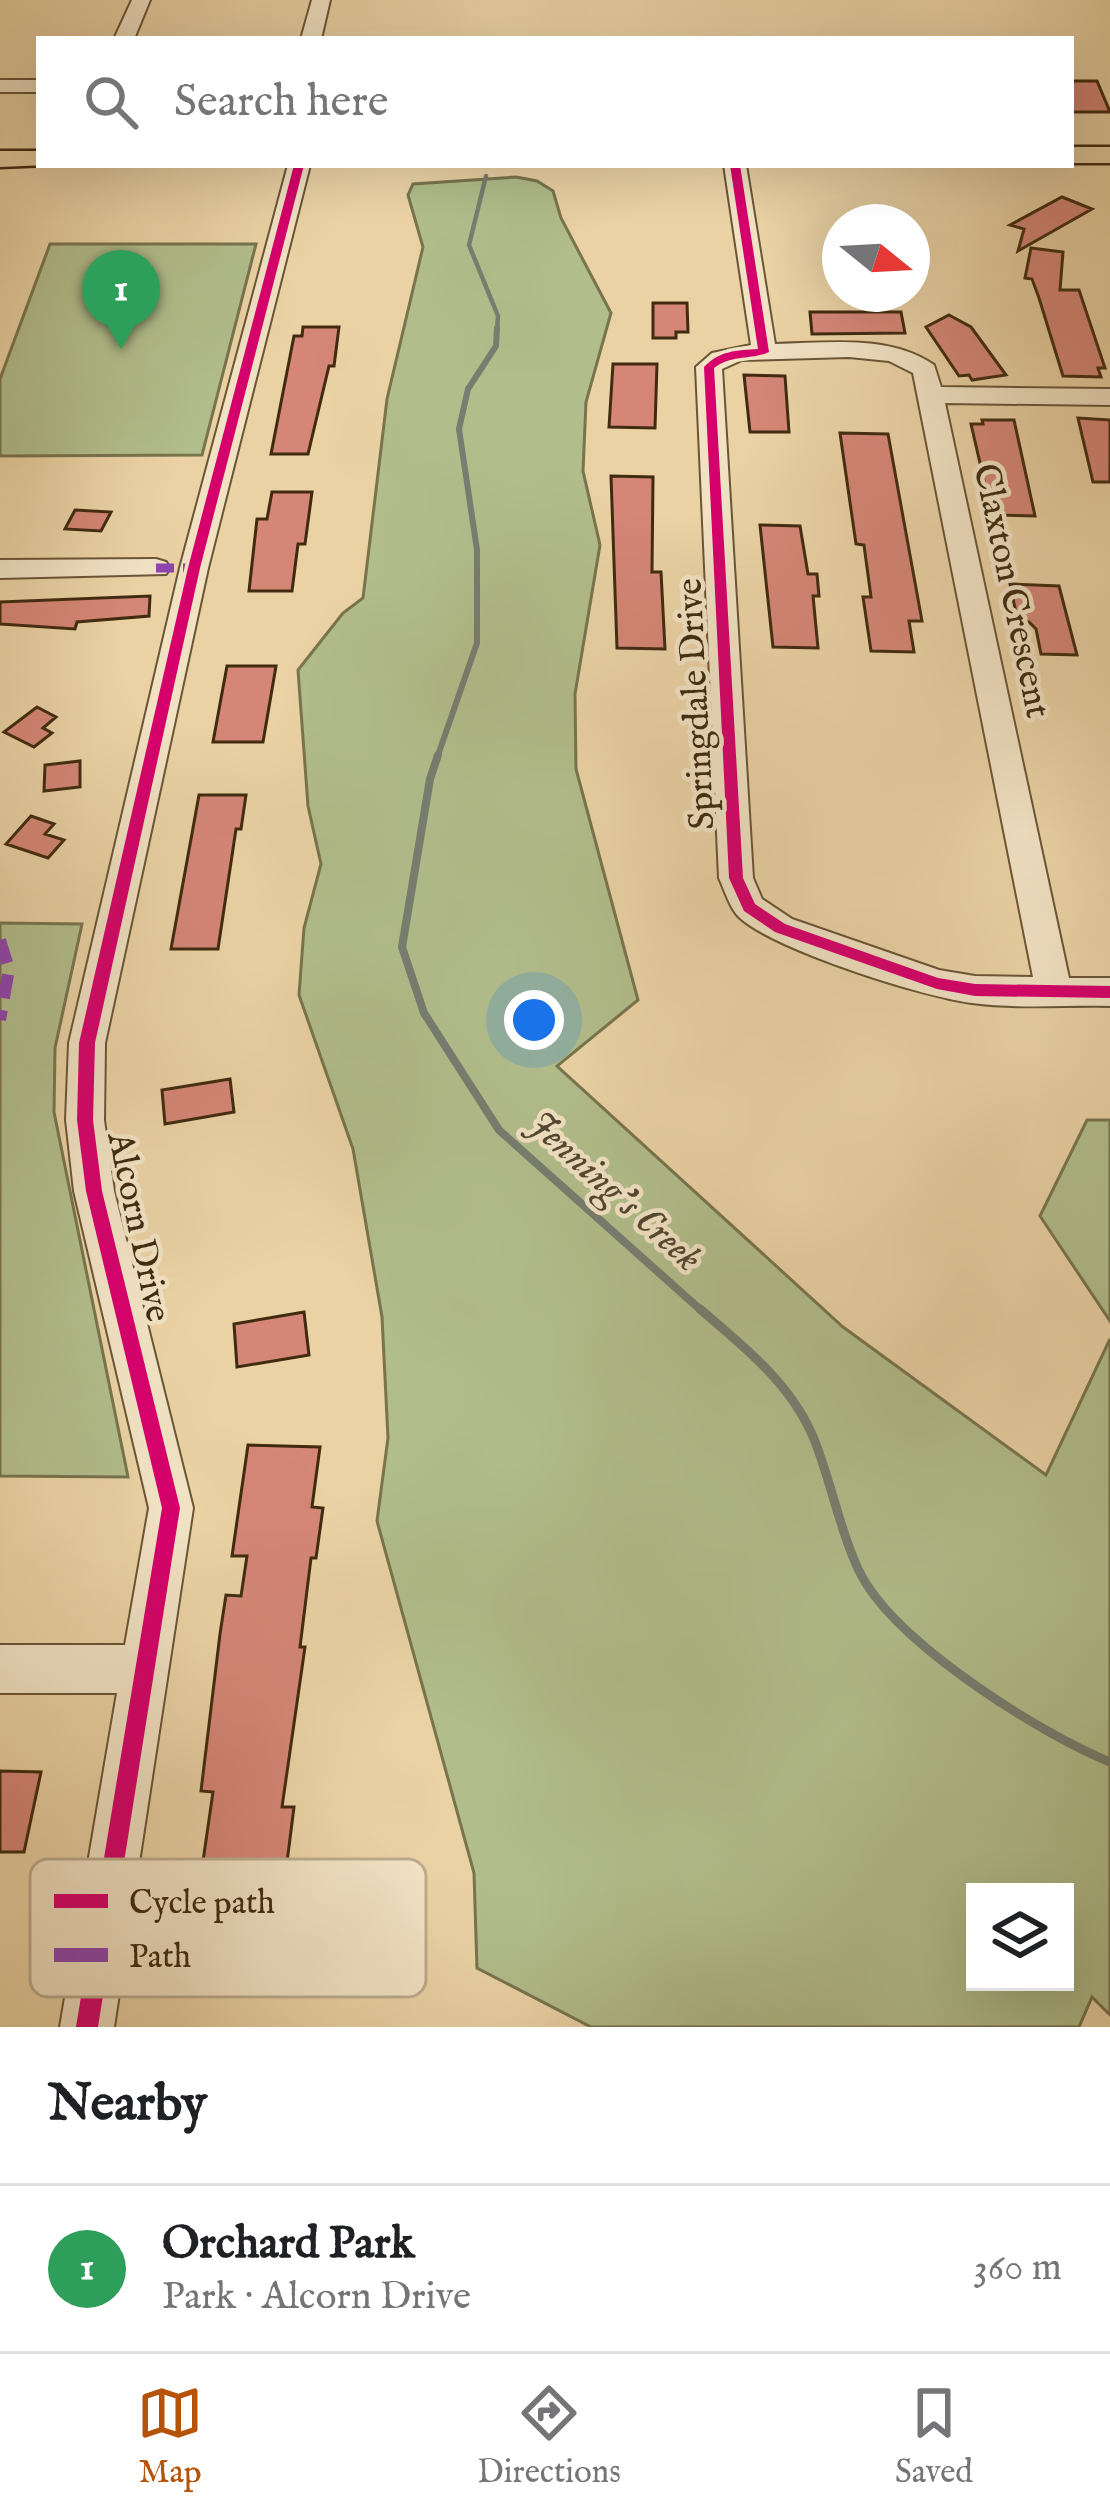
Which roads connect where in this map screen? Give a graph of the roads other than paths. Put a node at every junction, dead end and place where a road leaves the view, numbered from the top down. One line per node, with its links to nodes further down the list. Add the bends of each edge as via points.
1 (141, 0): 3 (street)
2 (321, 0): 4 (street)
3 (125, 36)
4 (311, 36)
5 (0, 86): 6 (street)
6 (36, 86)
7 (1074, 155): 8 (main road)
8 (1110, 155)
9 (36, 158): 10 (main road)
10 (0, 159)
11 (298, 168): 21 (street, Alcorn Drive, via 194,568 85,1062 94,1191 171,1505)
12 (734, 168): 13 (street)
13 (764, 352): 14 (street, Claxton Crescent, via 904,355 925,370); 18 (street, Springdale Drive, via 734,353 709,367 742,893 780,928 937,983)
14 (930, 395): 15 (street); 18 (street, Claxton Crescent)
15 (1110, 397)
16 (156, 568): 17 (street)
17 (0, 569)
18 (1054, 991): 19 (street, Springdale Drive)
19 (1110, 992)
20 (0, 1669): 21 (street)
21 (144, 1670): 22 (street, Alcorn Drive)
22 (114, 1859)
23 (92, 1997): 24 (street, Alcorn Drive)
24 (87, 2027)

